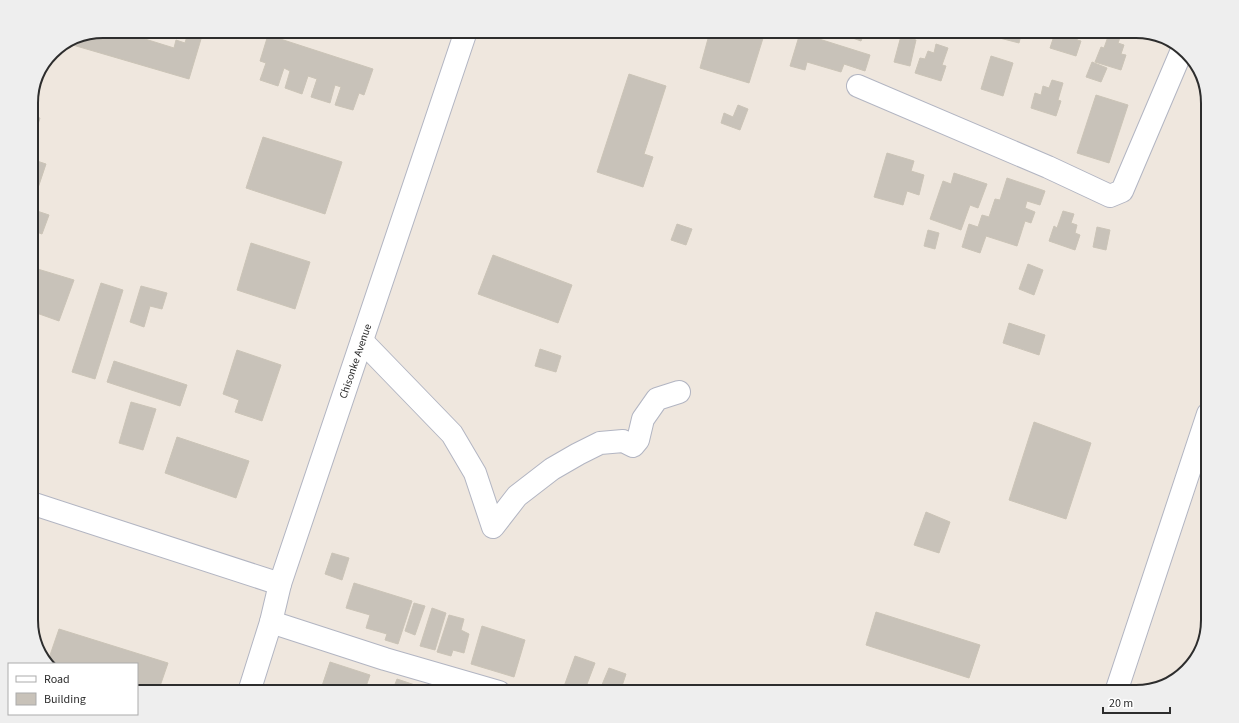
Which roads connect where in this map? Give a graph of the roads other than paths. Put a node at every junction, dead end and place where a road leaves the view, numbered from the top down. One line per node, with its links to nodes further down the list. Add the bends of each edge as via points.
1 (461, 38): 4 (street, Chisonke Avenue)
2 (1180, 55): 3 (street, via 1122,191 1110,196)
3 (858, 86)
4 (362, 341): 5 (street, via 452,434 475,473 492,527 517,496 578,454 600,443 623,441 633,446 638,440 643,419 657,399); 8 (street, Chisonke Avenue)
5 (679, 392)
6 (1201, 435): 12 (street)
7 (38, 505): 8 (street)
8 (280, 584): 9 (street, Chisonke Avenue)
9 (271, 622): 10 (street, Chisonke Avenue); 11 (street)
10 (251, 685)
11 (475, 685)
12 (1118, 685)

